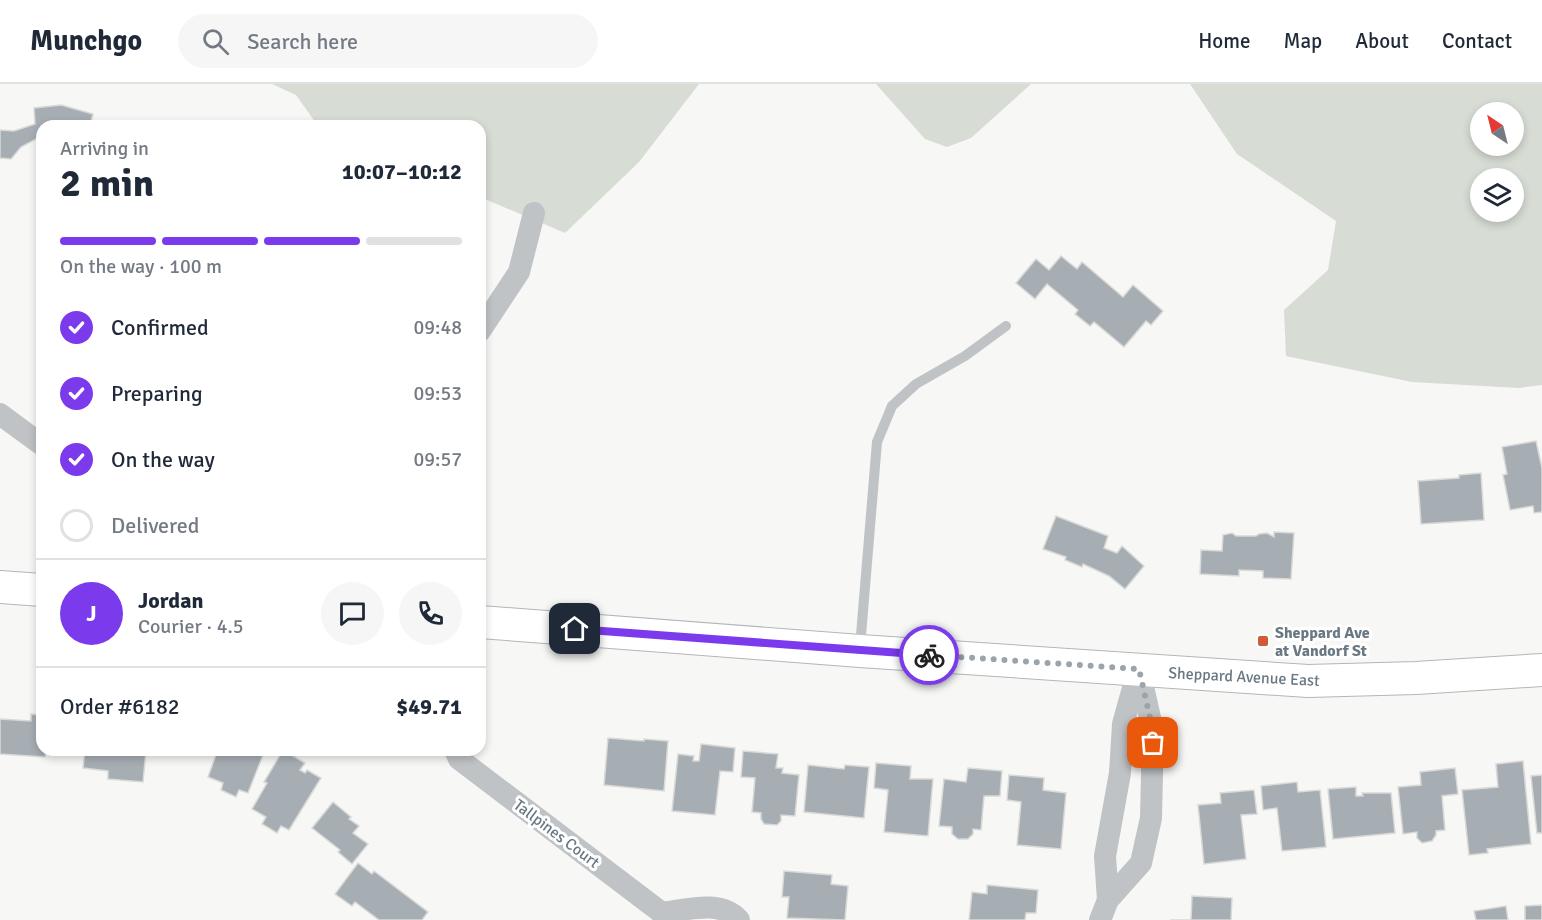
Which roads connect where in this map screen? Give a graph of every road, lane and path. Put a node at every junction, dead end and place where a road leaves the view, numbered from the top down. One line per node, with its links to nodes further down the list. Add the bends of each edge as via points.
1 (534, 213): 2 (street, via 519,272)
2 (486, 322)
3 (1006, 326): 9 (lane, via 965,356 916,384 892,406 877,442)
4 (0, 414): 5 (street)
5 (36, 441)
6 (0, 587): 7 (main road)
7 (36, 590)
8 (486, 622): 9 (main road, Sheppard Avenue East)
9 (860, 651): 10 (main road, Sheppard Avenue East)
10 (1139, 669): 11 (main road, Sheppard Avenue East, via 1308,681); 13 (street, via 1123,724 1120,773 1105,856); 13 (street, via 1153,731 1151,818 1141,863)
11 (1542, 670)
12 (458, 756): 14 (street, Tallpines Court)
13 (1104, 910)
14 (664, 916): 15 (street, Tallpines Court, via 716,908)
15 (739, 920)

